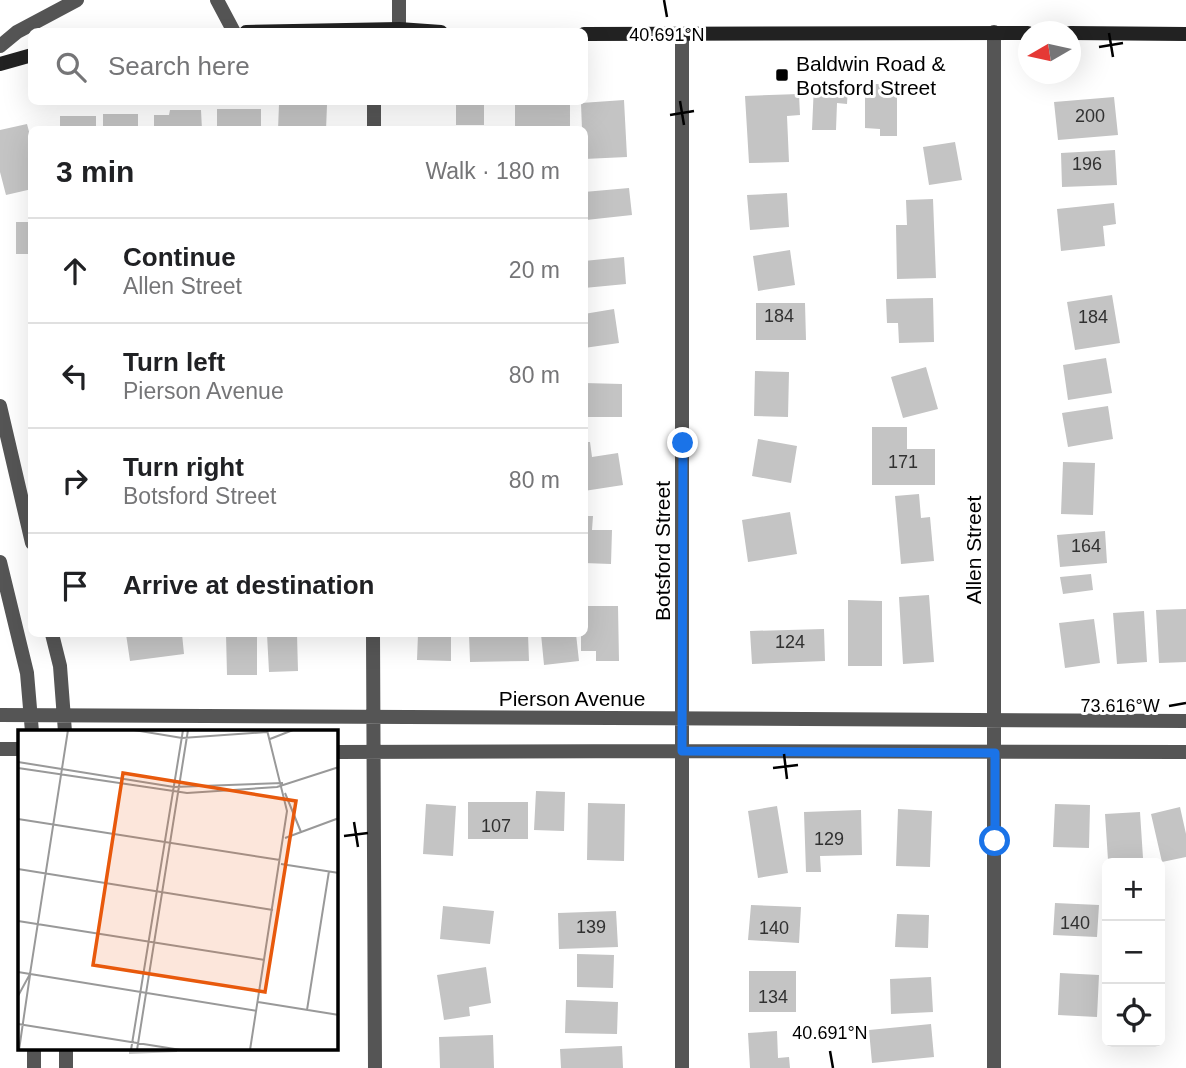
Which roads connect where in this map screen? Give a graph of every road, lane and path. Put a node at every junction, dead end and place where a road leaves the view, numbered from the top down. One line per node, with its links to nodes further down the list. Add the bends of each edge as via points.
1 (77, 0): 12 (street)
2 (217, 0): 4 (street)
3 (399, 0): 5 (street)
4 (232, 28)
5 (399, 28)
6 (994, 32): 7 (main road); 11 (main road); 27 (street, Allen Street)
7 (1018, 33)
8 (1081, 33): 10 (main road)
9 (588, 34): 11 (main road)
10 (1186, 34)
11 (682, 35): 26 (street, Botsford Street)
12 (0, 46)
13 (28, 56): 14 (main road)
14 (0, 64)
15 (374, 105): 16 (street)
16 (374, 126)
17 (0, 409): 18 (street)
18 (28, 525)
19 (0, 562): 23 (street, via 27,673)
20 (53, 637): 24 (street)
21 (373, 637): 25 (street)
22 (0, 715): 23 (street, Pierson Avenue)
23 (30, 715): 24 (street, Pierson Avenue); 29 (street)
24 (64, 716): 25 (street, Pierson Avenue); 30 (street)
25 (372, 718): 26 (street, Pierson Avenue); 36 (street)
26 (682, 719): 27 (street, Pierson Avenue); 33 (street, Botsford Street)
27 (995, 719): 28 (street, Pierson Avenue); 37 (street, Allen Street)
28 (1186, 721)
29 (32, 730)
30 (65, 730)
31 (0, 749): 32 (street)
32 (18, 749)
33 (682, 751): 36 (street); 37 (street); 43 (street, Botsford Street)
34 (338, 752): 36 (street)
35 (1186, 752): 37 (street)
36 (373, 753): 42 (street)
37 (995, 753): 44 (street, Allen Street)
38 (34, 1050): 40 (street)
39 (66, 1050): 41 (street)
40 (34, 1068)
41 (66, 1068)
42 (375, 1068)
43 (682, 1068)
44 (994, 1068)

